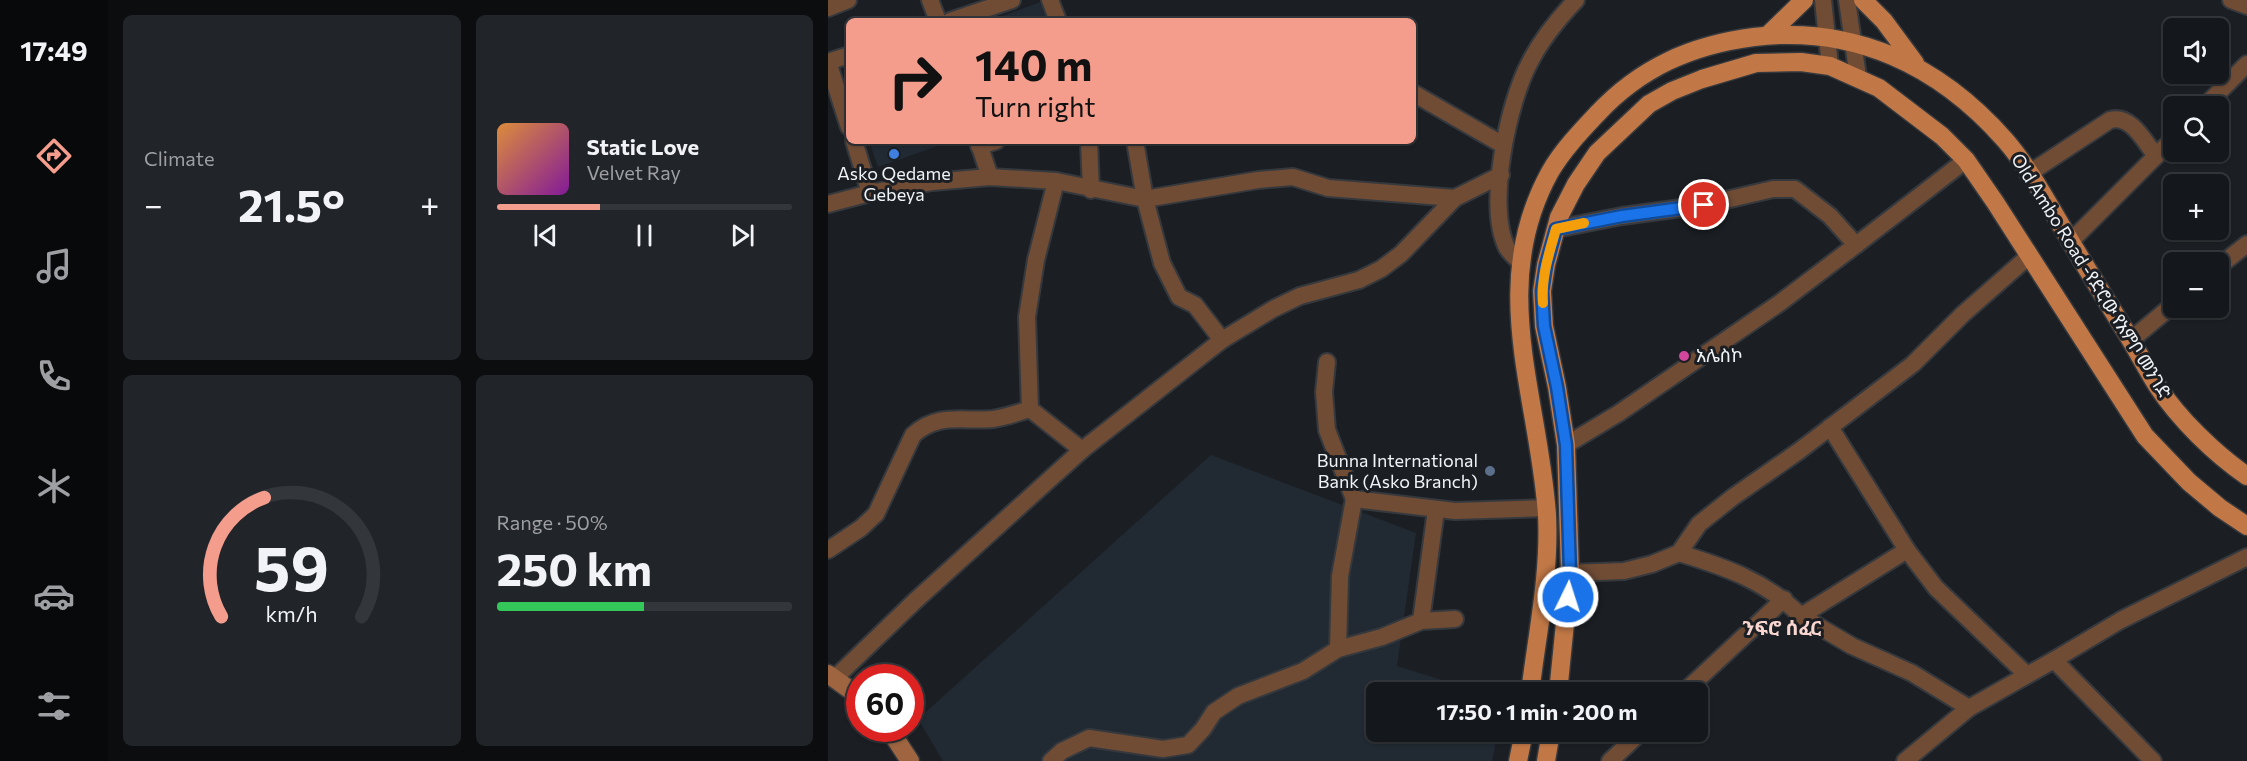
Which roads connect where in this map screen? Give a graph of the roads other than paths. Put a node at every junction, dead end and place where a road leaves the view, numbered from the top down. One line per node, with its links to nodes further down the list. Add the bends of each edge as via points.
1 (848, 0): 12 (street)
2 (930, 0): 13 (street)
3 (1012, 0): 14 (street)
4 (1050, 0): 15 (street)
5 (1576, 0): 33 (street, via 1552,26 1529,63)
6 (1804, 0): 16 (main road)
7 (1823, 0): 17 (street)
8 (1847, 0): 18 (street)
9 (1863, 0): 24 (main road, via 1884,21)
10 (2231, 0): 11 (street)
11 (2247, 6)
12 (828, 8)
13 (937, 18)
14 (959, 18)
15 (1057, 18)
16 (1768, 36): 17 (main road, Old Ambo Road -የድሮው የአምቦ መንገድ); 52 (main road, Old Ambo Road -የድሮው የአምቦ መንገድ, via 1719,43 1669,60 1648,70 1606,104 1551,170 1535,206)
17 (1827, 38): 18 (main road, Old Ambo Road -የድሮው የአምቦ መንገድ); 22 (street)
18 (1853, 44): 24 (main road, Old Ambo Road -የድሮው የአምቦ መንገድ, via 1871,47); 25 (street)
19 (846, 56): 20 (street)
20 (828, 62)
21 (828, 62): 28 (street)
22 (1830, 66): 25 (main road); 46 (main road, via 1756,63 1702,79 1649,104 1597,153 1576,184)
23 (2246, 66): 27 (street)
24 (1917, 67): 37 (main road, Old Ambo Road -የድሮው የአምቦ መንገድ, via 1948,87 2006,141)
25 (1858, 77): 36 (main road, via 1925,122)
26 (1416, 95): 33 (street)
27 (2215, 96)
28 (846, 118)
29 (855, 144): 42 (street)
30 (979, 144): 39 (street)
31 (1089, 144): 41 (street)
32 (1136, 144): 44 (street)
33 (1503, 145): 38 (street)
34 (2163, 149): 35 (street)
35 (2156, 156): 37 (street, via 2127,120 2118,117); 47 (street)
36 (1966, 160): 49 (street); 50 (main road)
37 (2028, 174): 47 (main road, Old Ambo Road -የድሮው የአምቦ መንገድ)
38 (1501, 175): 43 (street); 52 (street, via 1501,231 1508,250)
39 (990, 177): 40 (street); 42 (street)
40 (1056, 182): 41 (street); 57 (street, via 1036,260 1027,317)
41 (1091, 190): 44 (street)
42 (870, 192): 45 (street)
43 (1455, 198): 44 (street, via 1328,188 1293,177); 54 (street, via 1401,254 1381,269 1359,280 1300,296)
44 (1145, 199): 54 (street, via 1172,285 1179,297 1195,305)
45 (828, 204)
46 (1556, 229): 49 (street, via 1704,205 1773,189 1795,189 1830,216); 59 (main road, via 1542,291 1544,326)
47 (2070, 242): 55 (main road, Old Ambo Road -የድሮው የአምቦ መንገድ)
48 (2247, 244): 51 (street)
49 (1856, 246): 59 (street, via 1781,302)
50 (2029, 256): 58 (street, via 1913,364); 65 (main road, via 2145,436 2189,482)
51 (2229, 258)
52 (1520, 262): 63 (main road, Old Ambo Road -የድሮው የአምቦ መንገድ, via 1519,314)
53 (2163, 313): 55 (street)
54 (1222, 340): 60 (street)
55 (2131, 340): 61 (main road, Old Ambo Road -የድሮው የአምቦ መንገድ, via 2160,390 2191,426)
56 (1327, 362): 62 (street, via 1327,430)
57 (1030, 410): 60 (street); 66 (street, via 1005,417 941,419 923,426 913,435 876,514)
58 (1830, 427): 67 (street); 68 (street, via 1699,524)
59 (1566, 445): 70 (main road)
60 (1082, 450): 78 (street)
61 (2247, 476)
62 (1354, 499): 64 (street); 75 (street, via 1340,576)
63 (1546, 508): 64 (street); 79 (main road, Old Ambo Road -የድሮው የአምቦ መንገድ, via 1547,564)
64 (1436, 510): 74 (street)
65 (2247, 526)
66 (828, 550)
67 (1907, 550): 72 (street); 77 (street, via 1936,588)
68 (1679, 553): 70 (street, via 1624,571); 71 (street, via 1754,580)
69 (2247, 557): 76 (street, via 2121,620)
70 (1570, 573): 80 (main road)
71 (1784, 599): 72 (street); 81 (street)
72 (1801, 616): 83 (street, via 1852,646 1912,673)
73 (1455, 620): 74 (street)
74 (1421, 621): 75 (street)
75 (1338, 649): 89 (street, via 1303,671 1230,701 1214,712 1188,745 1164,749 1089,738)
76 (2054, 660): 77 (street); 94 (street)
77 (2027, 675): 83 (street)
78 (831, 676): 82 (main road)
79 (1531, 682)
80 (1559, 682)
81 (1695, 682)
82 (846, 687)
83 (1969, 708): 93 (street)
84 (898, 742): 88 (main road)
85 (1522, 742): 90 (main road)
86 (1549, 742): 91 (main road)
87 (1630, 742): 92 (street)
88 (910, 761)
89 (1051, 761)
90 (1518, 761)
91 (1546, 761)
92 (1610, 761)
93 (1905, 761)
94 (2152, 761)

